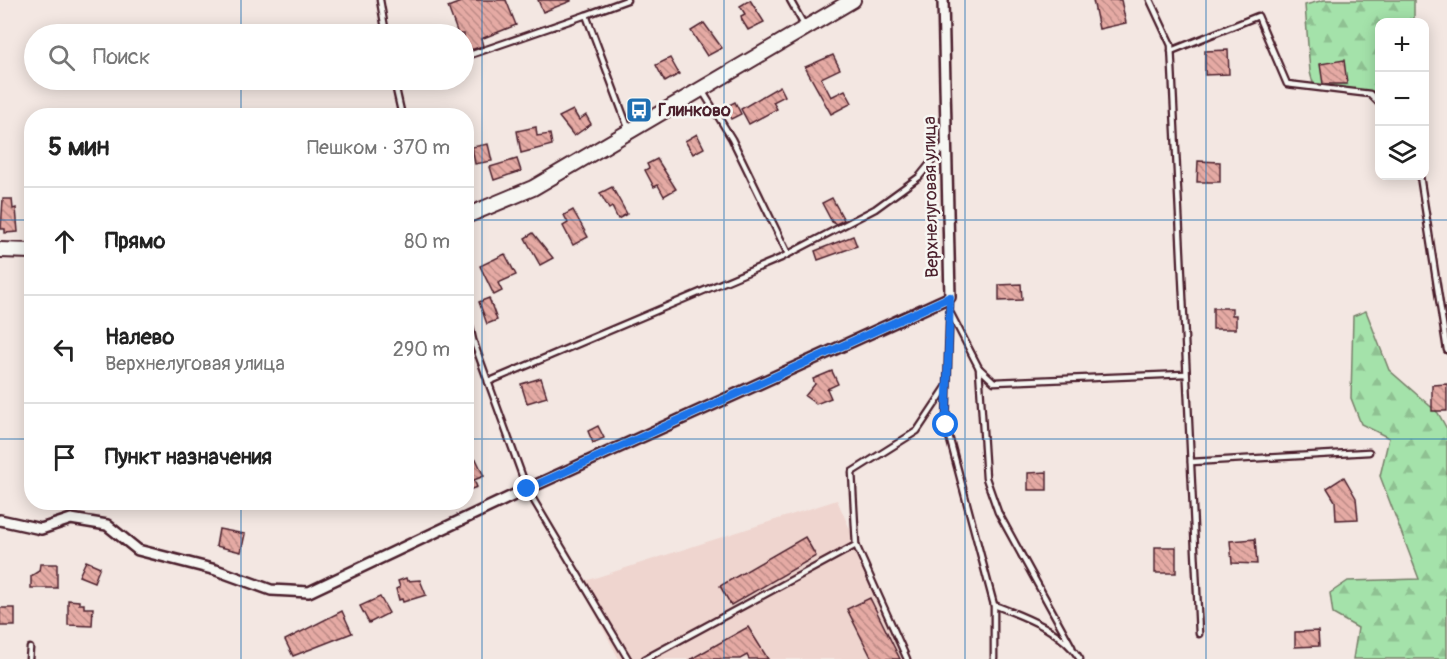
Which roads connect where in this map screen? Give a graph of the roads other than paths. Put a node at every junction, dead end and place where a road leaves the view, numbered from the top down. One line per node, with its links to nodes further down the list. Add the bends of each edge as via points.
1 (380, 0): 8 (lane)
2 (627, 0): 7 (lane)
3 (790, 0): 9 (lane)
4 (853, 0): 9 (main road)
5 (943, 0): 17 (street, Верхнелуговая улица)
6 (1150, 0): 10 (lane)
7 (586, 15): 11 (lane); 16 (lane)
8 (384, 24)
9 (806, 28): 12 (main road)
10 (1171, 51): 14 (lane, via 1258,16 1287,84 1370,94); 28 (lane)
11 (474, 54)
12 (702, 89): 16 (main road); 22 (lane, via 732,139)
13 (396, 90): 15 (lane)
14 (1375, 99)
15 (400, 108)
16 (630, 132): 19 (main road, via 533,188)
17 (947, 143): 22 (lane, via 919,177 875,210); 23 (street, Верхнелуговая улица)
18 (1421, 180): 26 (lane)
19 (474, 213)
20 (0, 250): 21 (main road)
21 (24, 251)
22 (788, 254): 29 (lane)
23 (950, 297): 24 (lane); 33 (street, Верхнелуговая улица)
24 (950, 312): 27 (lane); 30 (lane)
25 (474, 343): 29 (lane)
26 (1447, 350)
27 (979, 368): 28 (lane, via 994,382); 38 (lane, via 986,478 998,512)
28 (1186, 374): 32 (lane)
29 (488, 382): 33 (lane)
30 (947, 386): 35 (lane, via 917,431 852,472); 36 (lane, via 946,425)
31 (1369, 452): 32 (lane)
32 (1191, 462): 37 (lane)
33 (527, 489): 34 (street, Верхнелуговая улица, via 309,592 271,590 216,570 138,550 107,525 71,519 41,529); 41 (lane)
34 (0, 520)
35 (856, 545): 42 (lane); 43 (lane)
36 (994, 604): 38 (lane, via 1038,623); 44 (lane)
37 (1200, 634)
38 (1072, 647): 45 (lane)
39 (30, 648): 40 (lane)
40 (29, 659)
41 (628, 659)
42 (645, 659)
43 (907, 659)
44 (994, 659)
45 (1080, 659)

